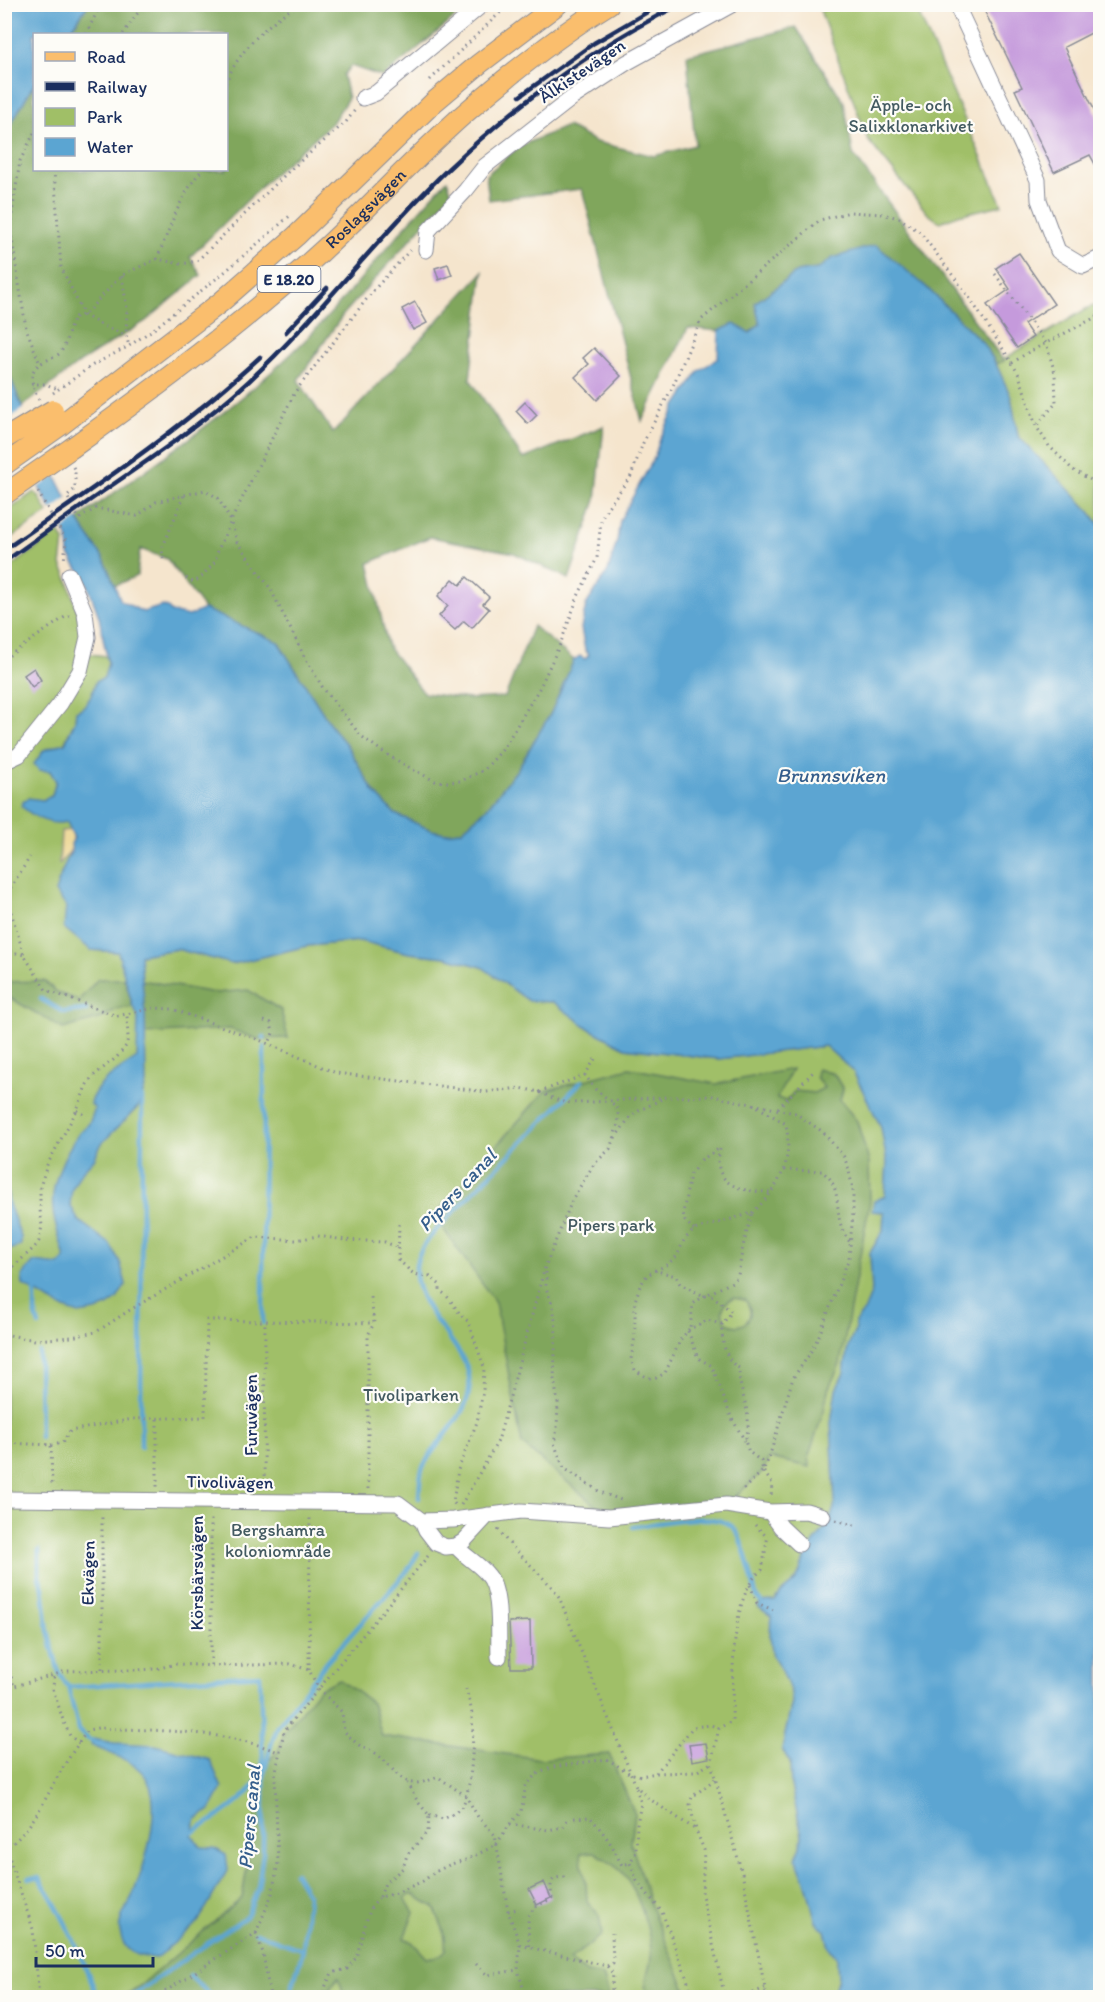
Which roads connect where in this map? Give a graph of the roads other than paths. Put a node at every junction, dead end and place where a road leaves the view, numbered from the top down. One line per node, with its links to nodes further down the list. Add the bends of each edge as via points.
1 (483, 4): 6 (street, via 376,93)
2 (609, 4): 12 (main road, Roslagsvägen / E 18.20, bridge, via 546,47 463,115 319,253 230,331)
3 (733, 4): 7 (street, Ålkistevägen, via 572,98 485,166 428,231)
4 (957, 4): 8 (street, via 1038,180 1039,200 1058,251 1083,266)
5 (553, 7): 9 (main road, Roslagsvägen / E 18.20, via 434,102 229,295 112,386)
6 (363, 98)
7 (426, 250)
8 (1101, 258)
9 (53, 411): 10 (main road, bridge); 11 (main road, Roslagsvägen / E 18.20, bridge)
10 (4, 439)
11 (4, 465)
12 (4, 495)
13 (66, 569): 14 (street, via 84,613 88,637 80,671 60,704 19,755)
14 (4, 762)
15 (4, 1499): 19 (street, Tivolivägen, via 398,1503)
16 (770, 1512): 17 (street, via 726,1505 609,1517 521,1511); 18 (street, via 806,1511); 20 (street)
17 (488, 1515): 19 (street); 21 (street)
18 (823, 1516)
19 (422, 1521): 21 (street, Tivolivägen, via 436,1543)
20 (799, 1544)
21 (459, 1550): 22 (street, via 488,1574 496,1587)
22 (499, 1657)

